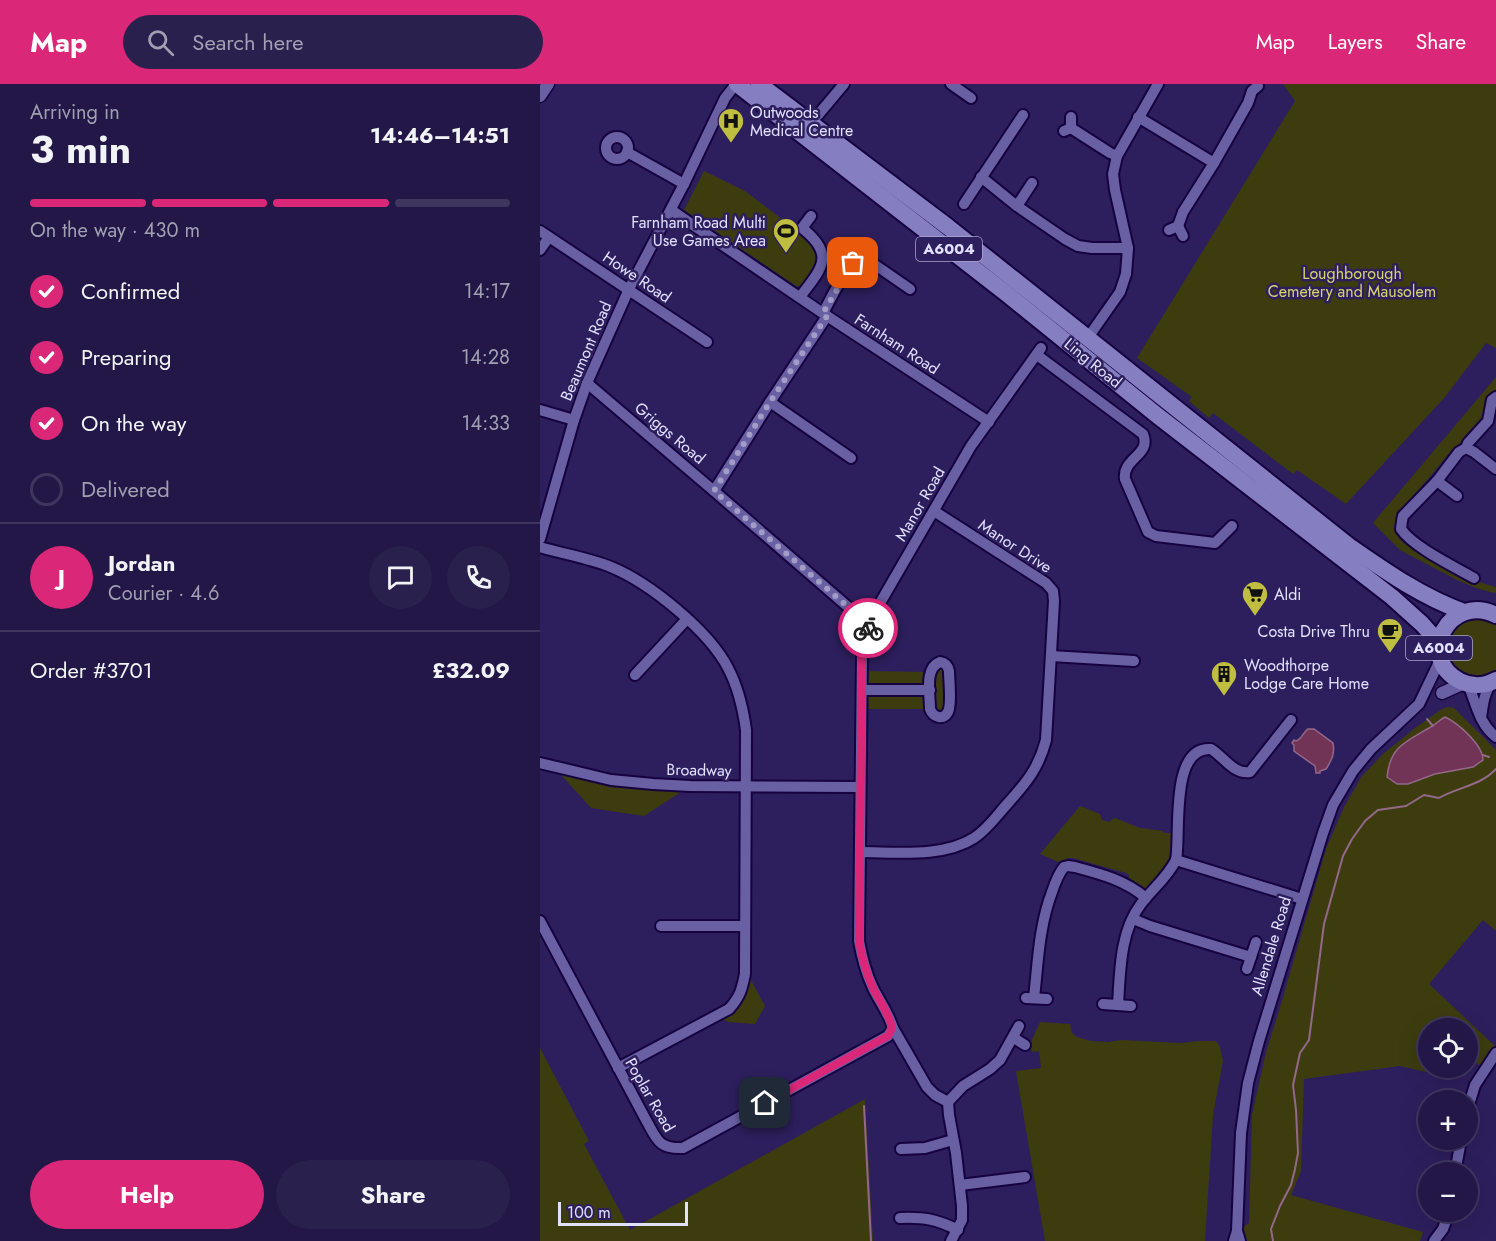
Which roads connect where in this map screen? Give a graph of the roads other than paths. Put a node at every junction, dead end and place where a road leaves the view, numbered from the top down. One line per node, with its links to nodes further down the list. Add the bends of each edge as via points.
1 (548, 84): 8 (street)
2 (737, 84): 13 (main road, Ling Road / A6004); 20 (street, Beaumont Road, via 725,98)
3 (759, 84): 12 (main road, Ling Road / A6004)
4 (844, 84): 12 (street, via 818,115)
5 (951, 84): 9 (street)
6 (1158, 84): 11 (street)
7 (1251, 88): 17 (street, via 1248,103)
8 (540, 96)
9 (971, 98)
10 (1023, 115): 18 (street)
11 (1138, 117): 16 (street); 17 (street)
12 (807, 119): 13 (main road); 33 (main road, Ling Road / A6004)
13 (783, 120): 56 (main road, Ling Road / A6004, via 1392,597 1431,634)
14 (1069, 125): 16 (street)
15 (627, 152): 20 (street)
16 (1117, 156): 27 (street, via 1114,190)
17 (1214, 163): 25 (street, via 1183,212)
18 (981, 177): 21 (street); 22 (street)
19 (1032, 183): 22 (street)
20 (684, 184): 23 (street, Beaumont Road)
21 (964, 204)
22 (1017, 206): 27 (street, via 1078,246)
23 (671, 210): 29 (street, Beaumont Road); 31 (street, Farnham Road)
24 (811, 216): 31 (street, via 797,225 818,242 823,259)
25 (1177, 231)
26 (544, 234): 28 (street, Howe Road); 29 (street, Howe Road)
27 (1128, 248): 33 (street, via 1120,292)
28 (540, 250)
29 (629, 289): 34 (street, Howe Road); 35 (street, Beaumont Road)
30 (910, 290): 32 (street, via 893,285 868,260 859,259 843,278)
31 (800, 297): 32 (street, Farnham Road)
32 (825, 315): 37 (street); 40 (street, Farnham Road)
33 (1088, 339): 53 (main road, Ling Road / A6004, via 1349,546 1419,592)
34 (707, 342)
35 (587, 383): 39 (street, Beaumont Road); 45 (street, Griggs Road)
36 (1496, 397): 41 (street, via 1488,421)
37 (770, 402): 42 (street); 45 (street)
38 (540, 410): 39 (street)
39 (574, 420): 49 (street, Beaumont Road)
40 (989, 422): 47 (street, Manor Road); 48 (street, Manor Road, via 1039,352 1143,434 1145,446 1121,472 1152,535 1215,543)
41 (1466, 448): 43 (street); 44 (street)
42 (851, 458)
43 (1496, 469)
44 (1437, 481): 46 (street); 51 (street, via 1404,516 1401,529)
45 (714, 491): 55 (street, Griggs Road)
46 (1457, 496)
47 (934, 511): 55 (street, Manor Road); 57 (street, Manor Drive, via 1053,591)
48 (1232, 526)
49 (540, 539)
50 (540, 548): 54 (street, via 621,572 650,588)
51 (1474, 578)
52 (1493, 611): 53 (main road, A6004)
53 (1464, 612): 56 (main road, A6004, via 1447,624 1441,636)
54 (687, 619): 59 (street); 72 (street, via 728,667 736,686 746,730)
55 (869, 625): 62 (street, Manor Road, via 862,653)
56 (1440, 655): 61 (main road, A6004, via 1454,678); 65 (street, Allendale Road)
57 (1051, 656): 58 (street); 74 (street, Manor Drive, via 1042,755 993,823 973,839 952,848)
58 (1134, 661)
59 (635, 675)
60 (1494, 681): 61 (main road, A6004, via 1478,686); 66 (street, via 1486,690)
61 (1466, 684): 64 (street, Allendale Road); 66 (street)
62 (862, 690): 63 (street); 73 (street, Manor Road)
63 (930, 690): 63 (street, via 932,668 945,663 949,671 948,714 938,718 932,714)
64 (1442, 693): 65 (street, Allendale Road)
65 (1419, 704): 77 (street, Allendale Road, via 1371,749 1347,781 1328,819)
66 (1481, 718): 70 (street)
67 (1291, 720): 69 (street)
68 (1272, 722): 69 (street)
69 (1283, 730): 75 (street, via 1254,768 1246,772 1238,771 1211,749 1193,756 1185,770 1179,797)
70 (1496, 737)
71 (540, 763): 72 (street, Broadway, via 611,780)
72 (745, 786): 73 (street, Broadway); 81 (street)
73 (860, 787): 74 (street, Manor Road)
74 (860, 852): 90 (street, Manor Road, via 859,941 865,970)
75 (1176, 860): 76 (street, via 1165,879); 77 (street)
76 (1146, 898): 78 (street); 85 (street, via 1119,880 1064,867 1044,918 1030,998)
77 (1302, 899): 104 (street, Allendale Road, via 1248,1083 1241,1133)
78 (1133, 919): 83 (street); 87 (street, via 1123,945)
79 (540, 921): 94 (street, Poplar Road)
80 (661, 926): 81 (street)
81 (744, 926): 94 (street, via 745,974 737,1000 729,1009)
82 (1256, 942): 83 (street)
83 (1251, 957): 84 (street)
84 (1247, 969)
85 (1047, 999)
86 (1103, 1004): 87 (street)
87 (1118, 1005): 88 (street)
88 (1131, 1005)
89 (1019, 1026): 91 (street)
90 (892, 1028): 94 (street, Poplar Road, via 888,1036 682,1148 660,1144); 96 (street, Manor Road, via 927,1087)
91 (1014, 1038): 92 (street); 96 (street, via 1000,1060 963,1086)
92 (1025, 1045)
93 (1496, 1053): 95 (street)
94 (618, 1068)
95 (1473, 1090)
96 (948, 1102): 97 (street)
97 (953, 1140): 98 (street, via 925,1148); 100 (street)
98 (906, 1145)
99 (1025, 1177): 100 (street, via 1013,1184)
100 (960, 1185): 103 (street, via 962,1221)
101 (1445, 1222): 106 (street)
102 (908, 1230): 103 (street, via 905,1218 926,1218)
103 (958, 1230): 105 (street)
104 (1237, 1238)
105 (951, 1241)
106 (1434, 1241)

